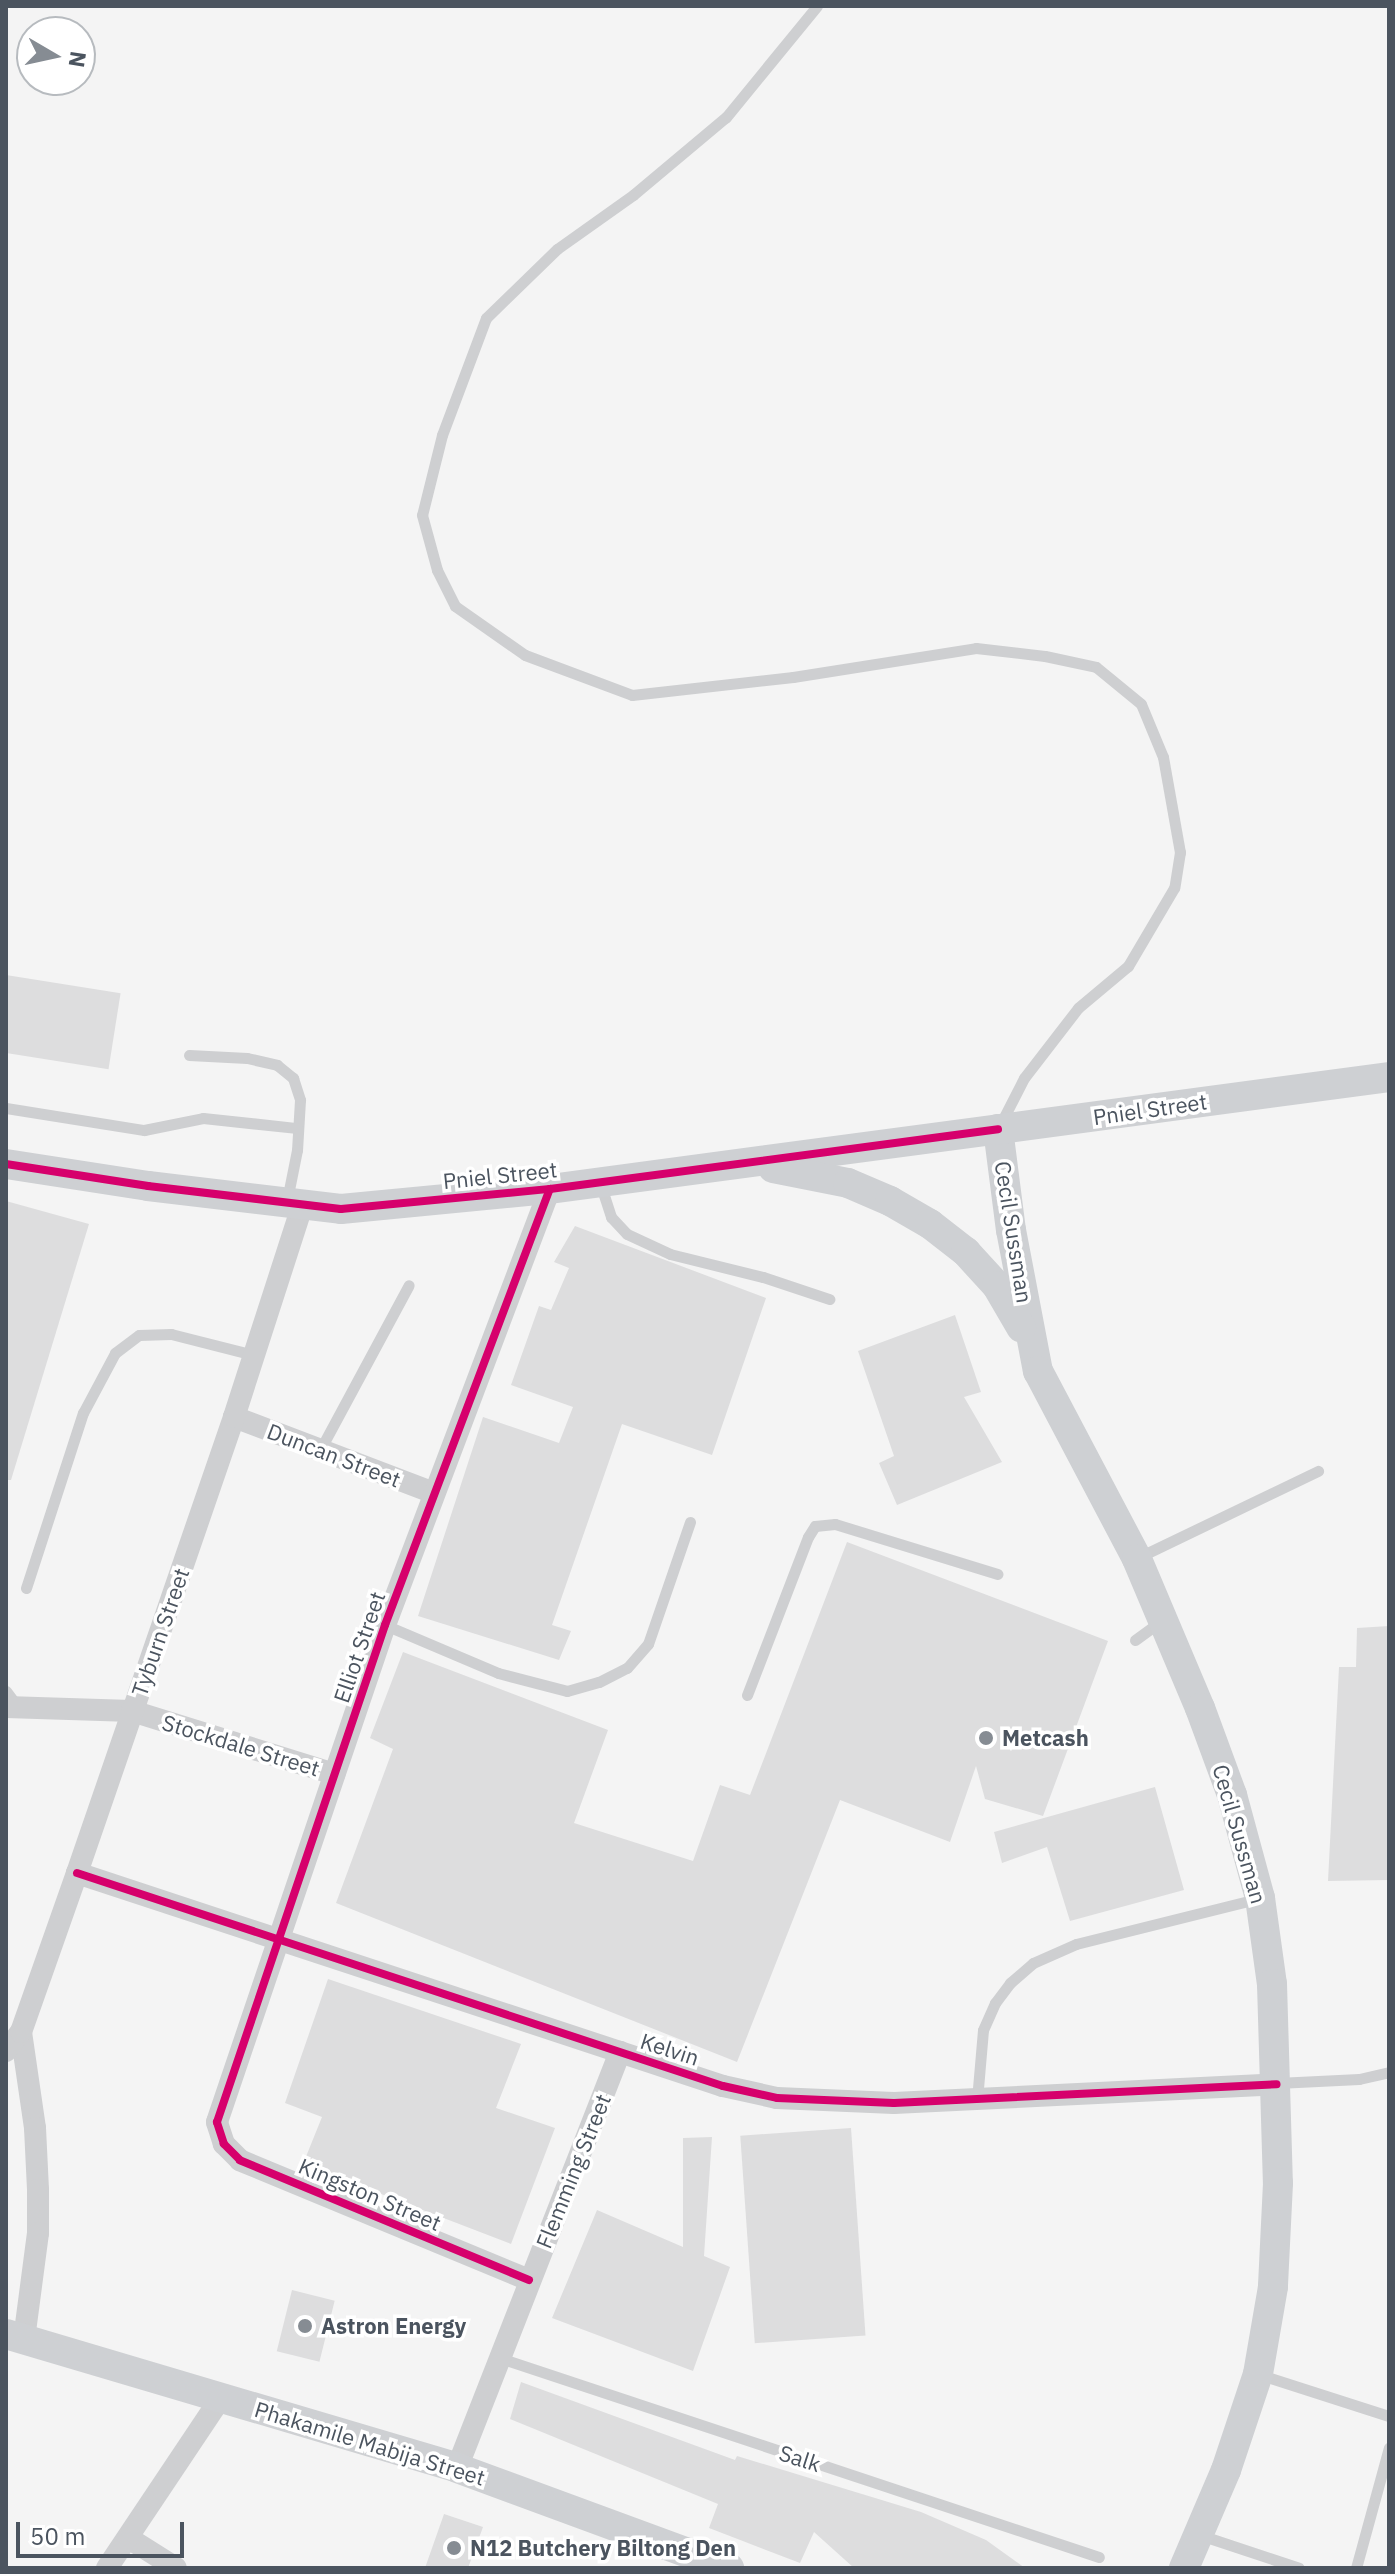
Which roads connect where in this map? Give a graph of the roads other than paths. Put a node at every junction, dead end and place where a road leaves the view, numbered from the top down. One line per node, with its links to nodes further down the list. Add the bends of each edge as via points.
1 (817, 6): 6 (lane, via 726,117 633,195 557,249 486,318 442,435 422,515 437,570 455,606 525,655 632,695 976,648 1096,667 1141,704 1163,757 1180,852 1174,888 1128,966 1078,1008 1024,1078)
2 (189, 1055): 5 (lane, via 277,1065 293,1078 300,1100)
3 (1389, 1077): 6 (main road, Pniel Street)
4 (6, 1108): 5 (lane, via 144,1130 203,1118)
5 (297, 1128): 11 (lane)
6 (998, 1129): 8 (main road, Pniel Street); 15 (main road, Cecil Sussman)
7 (6, 1164): 11 (main road, Pniel Street)
8 (667, 1172): 9 (main road, Pniel Street); 15 (main road, via 757,1166 803,1171 890,1201 954,1243 997,1286)
9 (599, 1181): 10 (main road, Pniel Street); 13 (lane, via 611,1217 627,1234 670,1254)
10 (550, 1189): 11 (main road, Pniel Street, via 367,1207); 19 (street, Elliot Street)
11 (294, 1206): 14 (street, Tyburn Street)
12 (409, 1285): 17 (lane)
13 (829, 1299)
14 (254, 1355): 16 (street, Tyburn Street); 23 (lane, via 171,1334 139,1335 115,1353 83,1413)
15 (1038, 1371): 21 (main road, Cecil Sussman)
16 (234, 1417): 17 (street, Duncan Street); 29 (street, Tyburn Street)
17 (320, 1450): 19 (street, Duncan Street)
18 (1318, 1471): 21 (lane)
19 (434, 1493): 25 (street, Elliot Street)
20 (690, 1522): 25 (lane, via 648,1644 627,1668 599,1682 567,1691 498,1673)
21 (1137, 1559): 24 (main road, Cecil Sussman)
22 (998, 1574): 27 (lane, via 835,1524 815,1526)
23 (26, 1588)
24 (1161, 1621): 26 (lane); 32 (main road, Cecil Sussman, via 1221,1766)
25 (385, 1625): 30 (street, Elliot Street)
26 (1135, 1640)
27 (747, 1695)
28 (10, 1702): 29 (street, Stockdale Street)
29 (132, 1711): 30 (street, Stockdale Street); 31 (street, Tyburn Street)
30 (334, 1774): 33 (street, Elliot Street)
31 (77, 1873): 33 (street, Kelvin); 34 (street, Tyburn Street)
32 (1260, 1898): 38 (main road, Cecil Sussman, via 1272,1984); 39 (lane, via 1076,1944 1033,1963 1002,1993 983,2030)
33 (280, 1940): 36 (street, Kelvin); 40 (street, Elliot Street)
34 (18, 2018): 35 (street, Tyburn Street); 42 (street, via 35,2128 38,2233)
35 (6, 2051)
36 (620, 2052): 39 (street, Kelvin, via 777,2098); 41 (street, Flemming Street)
37 (1389, 2072): 38 (lane)
38 (1277, 2084): 39 (street, Kelvin); 44 (main road, Cecil Sussman, via 1273,2287)
39 (977, 2100)
40 (217, 2122): 41 (street, Kingston Street, via 224,2144 240,2160)
41 (529, 2280): 43 (street, Flemming Street)
42 (15, 2337): 45 (main road, Phakamile Mabija Street)
43 (500, 2358): 48 (street, Flemming Street); 51 (lane, Salk)
44 (1258, 2374): 46 (lane); 49 (main road, Cecil Sussman)
45 (222, 2396): 48 (main road, Phakamile Mabija Street); 50 (street)
46 (1389, 2416)
47 (1389, 2447): 57 (lane)
48 (457, 2468): 54 (main road, Phakamile Mabija Street)
49 (1199, 2535): 55 (main road, Cecil Sussman); 56 (lane)
50 (130, 2539): 52 (street); 53 (street)
51 (1099, 2557)
52 (107, 2568)
53 (176, 2568)
54 (729, 2568)
55 (1184, 2568)
56 (1299, 2568)
57 (1356, 2568)

